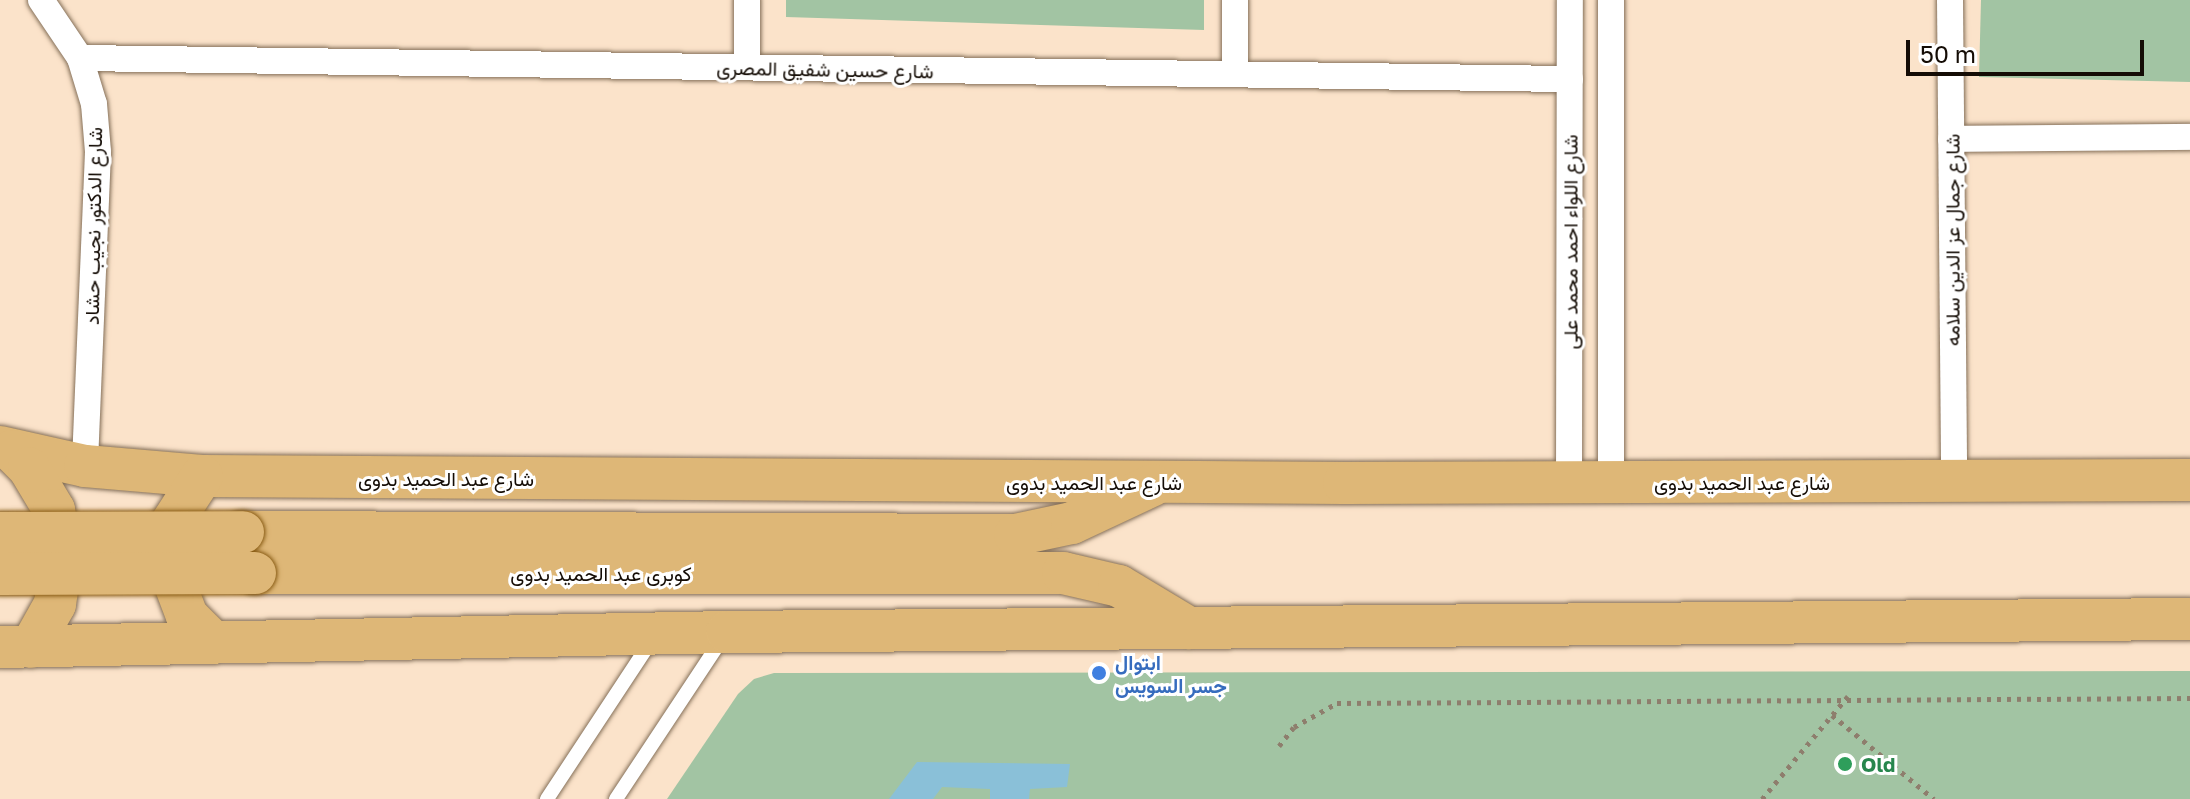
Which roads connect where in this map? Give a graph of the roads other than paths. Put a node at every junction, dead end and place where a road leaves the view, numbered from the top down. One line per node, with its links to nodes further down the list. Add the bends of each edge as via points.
1 (41, 0): 7 (street, شارع الدكتور نجيب حشاد)
2 (747, 0): 8 (street)
3 (1235, 0): 9 (street)
4 (1570, 0): 10 (street, شارع اللواء احمد محمد على)
5 (1611, 0): 20 (street, شارع اللواء احمد محمد على)
6 (1950, 0): 12 (street, شارع جمال عز الدين سلامه)
7 (80, 58): 8 (street, شارع حسين شفيق المصرى); 14 (street, شارع الدكتور نجيب حشاد, via 94,104 98,152)
8 (747, 67): 9 (street, شارع حسين شفيق المصرى)
9 (1235, 74): 10 (street, شارع حسين شفيق المصرى)
10 (1570, 79): 19 (street, شارع اللواء احمد محمد على)
11 (2190, 137): 12 (street)
12 (1951, 139): 17 (street, شارع جمال عز الدين سلامه)
13 (6, 449): 14 (main road, شارع عبد الحميد بدوى); 28 (main road, via 29,468 54,510 62,557 55,604)
14 (85, 466): 15 (main road, شارع عبد الحميد بدوى)
15 (202, 476): 18 (main road, شارع عبد الحميد بدوى); 27 (main road, via 175,515 167,563 182,608)
16 (2190, 480): 17 (main road, شارع عبد الحميد بدوى)
17 (1954, 481): 20 (main road, شارع عبد الحميد بدوى)
18 (1157, 482): 19 (main road, شارع عبد الحميد بدوى); 21 (main road, كوبرى عبد الحميد بدوى, bridge, via 1100,513 1015,535)
19 (1569, 483): 20 (main road, شارع عبد الحميد بدوى)
20 (1611, 483)
21 (0, 533)
22 (0, 574): 24 (main road, كوبرى عبد الحميد بدوى, bridge, via 1063,573 1119,586)
23 (2190, 619): 24 (main road)
24 (1189, 628): 25 (main road)
25 (727, 632): 26 (main road); 30 (lane)
26 (655, 634): 27 (main road); 29 (lane)
27 (214, 643): 28 (main road)
28 (16, 647)
29 (547, 799)
30 (616, 799)

